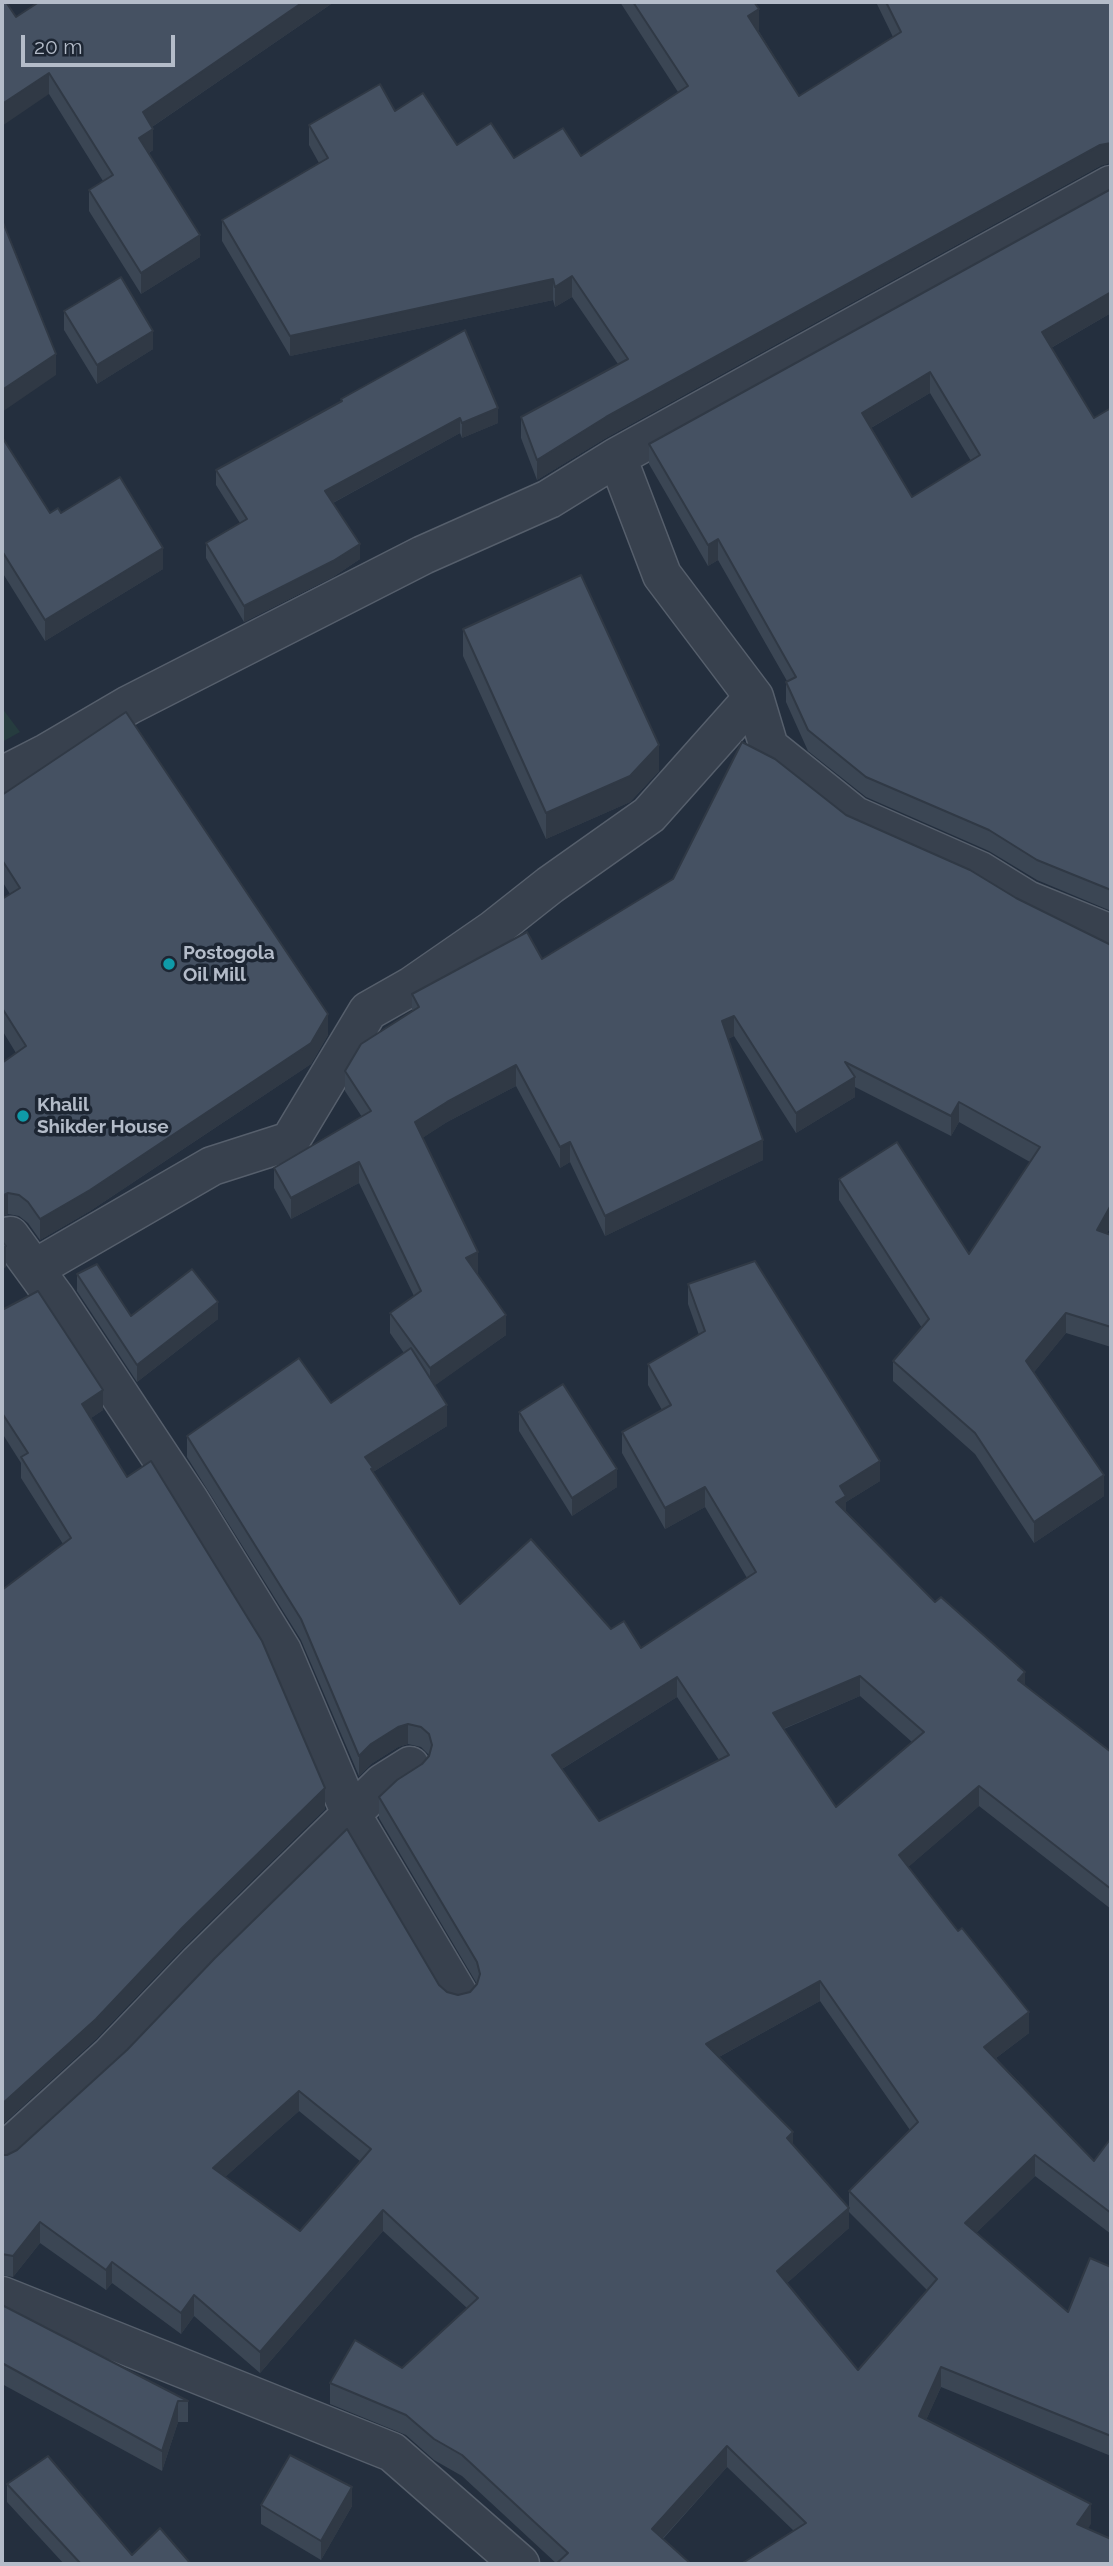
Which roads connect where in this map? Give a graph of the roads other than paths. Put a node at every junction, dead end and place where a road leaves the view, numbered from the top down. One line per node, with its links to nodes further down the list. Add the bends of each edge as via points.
1 (1111, 185): 2 (street)
2 (617, 457): 3 (street, via 662,575); 4 (street, via 549,499 423,555 129,705)
3 (754, 697): 5 (street, via 769,747 855,816 981,872 1027,900); 7 (street, via 649,815 493,930 368,1012 290,1141 212,1166)
4 (2, 776)
5 (1111, 934)
6 (2, 1241): 7 (street, via 10,1236)
7 (34, 1269): 9 (street, via 189,1500 282,1651)
8 (410, 1766): 9 (street, via 383,1783)
9 (352, 1814): 10 (street); 11 (street, via 111,2055)
10 (458, 1994)
11 (2, 2154)
12 (2, 2296): 13 (street, via 392,2452)
13 (520, 2564)

